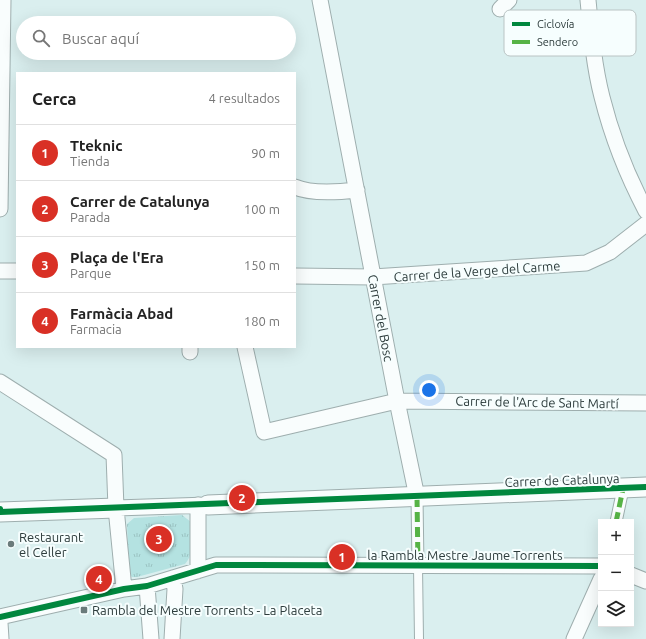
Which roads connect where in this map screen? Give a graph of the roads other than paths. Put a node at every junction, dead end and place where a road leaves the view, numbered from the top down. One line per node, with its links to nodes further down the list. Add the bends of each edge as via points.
1 (3, 0): 8 (street)
2 (320, 0): 7 (street, Carrer del Bosc)
3 (588, 0): 4 (street)
4 (589, 10)
5 (595, 56): 9 (street, via 602,96 617,146 632,186)
6 (296, 187): 7 (street, via 332,192)
7 (357, 190): 14 (street, Carrer del Bosc)
8 (0, 208)
9 (646, 211)
10 (646, 224): 14 (street, Carrer de la Verge del Carme, via 610,252 586,264)
11 (0, 271): 12 (street)
12 (16, 271)
13 (296, 276): 14 (street, Carrer de la Verge del Carme)
14 (373, 277): 17 (street, Carrer del Bosc)
15 (245, 348): 17 (street, Carrer de l'Arc de Sant Martí, via 264,432)
16 (0, 382): 23 (street, via 114,455)
17 (397, 401): 18 (street, Carrer de l'Arc de Sant Martí); 21 (street, Carrer del Bosc)
18 (646, 403)
19 (646, 487): 20 (street, Carrer de Catalunya)
20 (623, 489): 21 (street, Carrer de Catalunya); 26 (street)
21 (417, 497): 22 (street, Carrer de Catalunya); 28 (street, Carrer del Bosc)
22 (203, 505): 23 (street, Carrer de Catalunya); 30 (street)
23 (116, 508): 25 (street, Carrer de Catalunya); 36 (street)
24 (0, 509): 25 (street)
25 (0, 512): 27 (street)
26 (617, 519)
27 (0, 523)
28 (418, 566): 29 (street, la Rambla Mestre Jaume Torrents); 30 (street, la Rambla Mestre Jaume Torrents, via 216,566); 42 (lane, Carrer del Bosc)
29 (598, 566)
30 (198, 571): 32 (street, la Rambla Mestre Jaume Torrents)
31 (634, 576): 33 (street)
32 (173, 578): 34 (street, la Rambla Mestre Jaume Torrents); 41 (street, via 176,589)
33 (646, 581)
34 (147, 586): 36 (street, la Rambla Mestre Jaume Torrents); 40 (street)
35 (598, 586): 43 (street)
36 (124, 589): 37 (street, la Rambla Mestre Jaume Torrents)
37 (0, 617)
38 (0, 623): 39 (street)
39 (1, 639)
40 (151, 639)
41 (172, 639)
42 (419, 639)
43 (574, 639)

